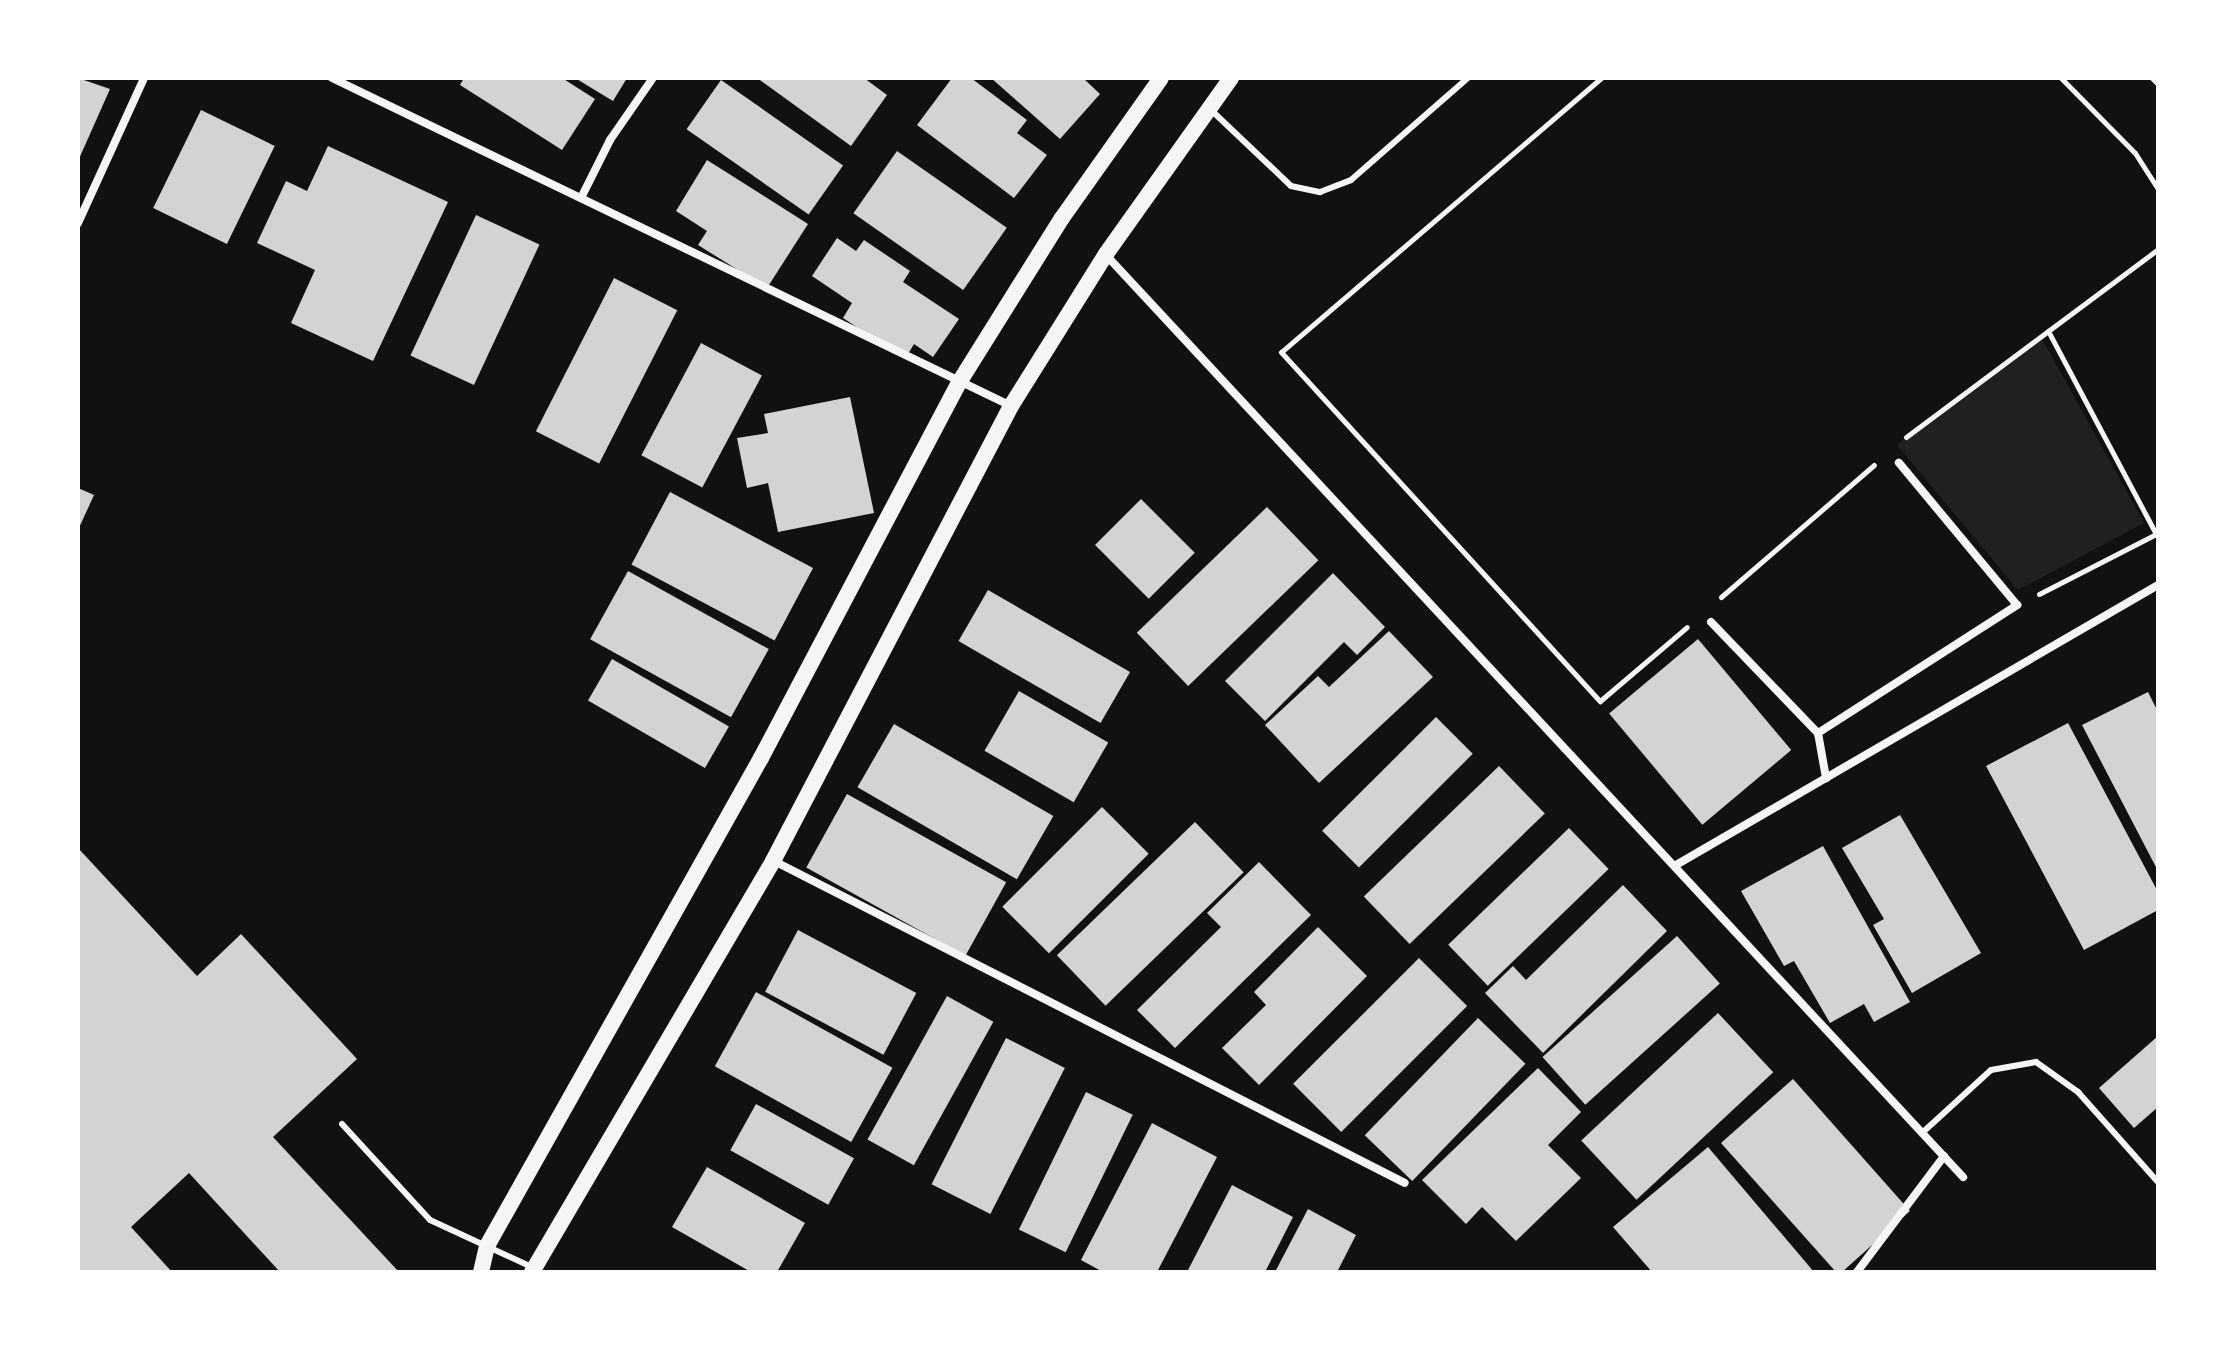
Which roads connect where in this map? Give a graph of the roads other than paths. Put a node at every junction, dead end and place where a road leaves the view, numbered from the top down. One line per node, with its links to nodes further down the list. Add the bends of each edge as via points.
1 (144, 78): 9 (street)
2 (332, 78): 8 (street)
3 (653, 78): 8 (street, via 610,140)
4 (1161, 78): 11 (main road, via 1062,218)
5 (1231, 78): 7 (main road)
6 (1468, 78): 7 (lane, via 1351,180 1320,192 1291,186)
7 (1207, 105): 10 (main road)
8 (581, 198): 11 (street)
9 (78, 223)
10 (1106, 254): 12 (main road); 19 (street)
11 (960, 381): 12 (street); 26 (main road, via 761,758)
12 (1011, 406): 18 (main road)
13 (1899, 463): 16 (street, via 2017,605)
14 (2158, 585): 17 (street)
15 (1711, 622): 16 (street)
16 (1818, 733): 17 (street)
17 (1826, 778): 19 (street)
18 (773, 861): 25 (street); 27 (main road)
19 (1676, 865): 21 (street)
20 (342, 1124): 26 (lane, via 430,1220)
21 (1922, 1133): 22 (street); 24 (lane, via 1991,1070 2036,1062 2078,1092)
22 (1944, 1156): 23 (street); 29 (street)
23 (1963, 1177)
24 (2158, 1182)
25 (1405, 1183)
26 (487, 1246): 27 (lane); 28 (main road)
27 (533, 1270)
28 (481, 1272)
29 (1857, 1272)

